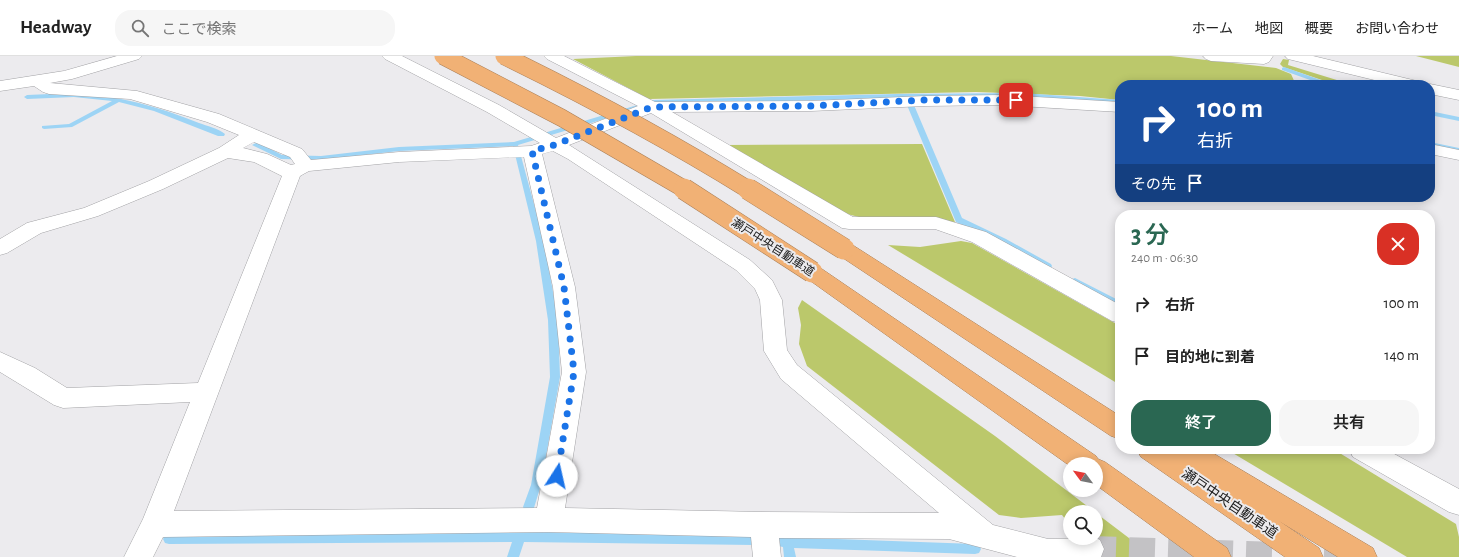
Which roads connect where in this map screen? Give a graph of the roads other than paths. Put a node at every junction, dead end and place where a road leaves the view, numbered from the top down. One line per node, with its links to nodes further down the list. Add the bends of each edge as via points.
1 (134, 56): 9 (street, via 66,76)
2 (390, 56): 17 (street, via 446,83)
3 (443, 56): 32 (highway, 瀬戸中央自動車道, bridge, via 562,118 667,178 812,272)
4 (504, 56): 25 (highway, bridge, via 593,100 697,158 844,249)
5 (552, 56): 14 (street)
6 (1211, 56): 7 (street, via 1264,59)
7 (1265, 56)
8 (1293, 56): 10 (street)
9 (42, 80): 11 (street); 16 (street, via 42,85 50,90 131,94 213,118)
10 (1394, 80)
11 (0, 86)
12 (1435, 89): 13 (street)
13 (1459, 95)
14 (648, 105): 15 (street, via 811,106 1002,100); 17 (street); 23 (street, via 849,223 936,223 979,237)
15 (1115, 107)
16 (254, 134): 19 (street); 21 (street)
17 (533, 145): 21 (street); 36 (street, via 564,287 574,372); 39 (street, via 574,155 743,265 764,285 772,300 776,351 789,372)
18 (1435, 149): 20 (street)
19 (225, 152): 21 (street, via 241,152 278,163); 22 (street, via 91,212 34,228)
20 (1459, 155)
21 (299, 164): 26 (street)
22 (0, 248)
23 (1115, 312)
24 (0, 361): 26 (street, via 63,398)
25 (1063, 391): 27 (highway); 28 (highway)
26 (206, 392): 37 (street)
27 (1115, 415)
28 (1115, 426)
29 (1157, 454): 46 (highway, 瀬戸中央自動車道)
30 (1192, 454): 47 (highway)
31 (1371, 454): 34 (street)
32 (1077, 457)
33 (1103, 475): 35 (highway)
34 (1459, 503)
35 (1159, 514): 44 (highway); 45 (highway)
36 (549, 520): 37 (street); 38 (street)
37 (155, 524): 41 (street)
38 (764, 525): 39 (street, via 949,526); 42 (street)
39 (987, 536): 40 (street, via 1048,552); 43 (street)
40 (1090, 550)
41 (138, 557)
42 (767, 557)
43 (1010, 557)
44 (1195, 557)
45 (1217, 557)
46 (1309, 557)
47 (1363, 557)

